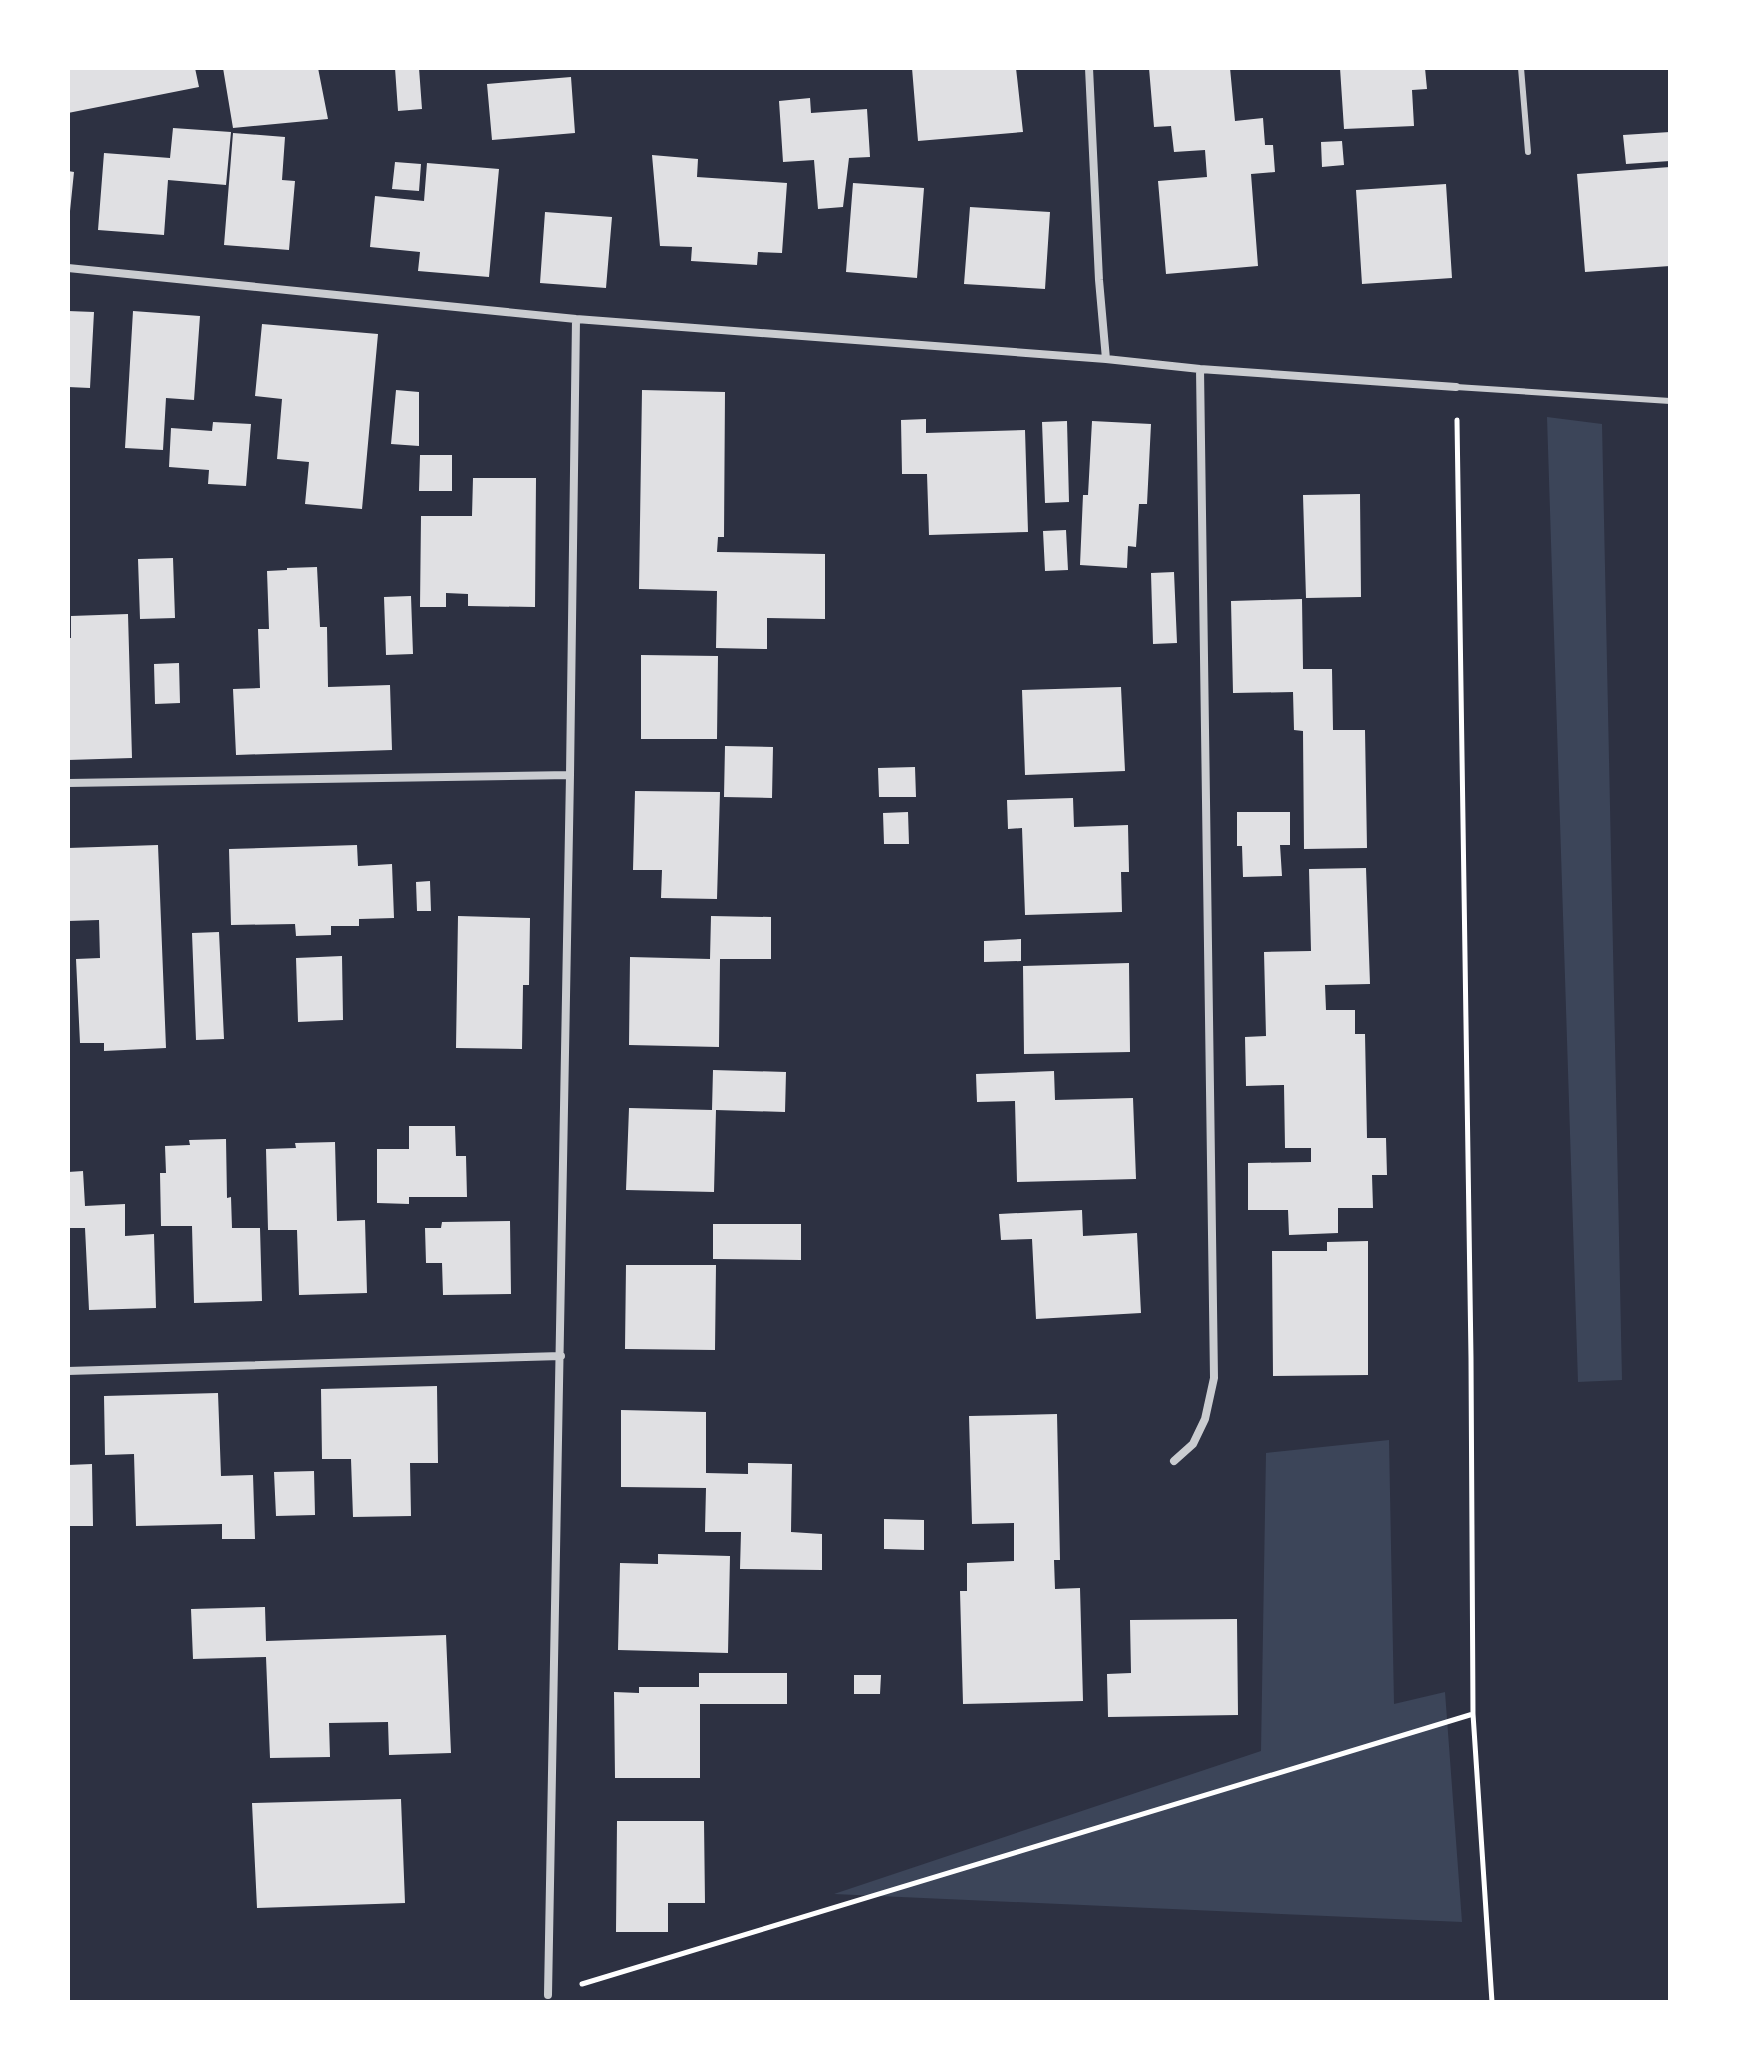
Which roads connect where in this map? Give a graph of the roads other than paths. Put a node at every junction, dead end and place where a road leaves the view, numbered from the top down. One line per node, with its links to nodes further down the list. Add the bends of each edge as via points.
1 (1089, 68): 6 (street)
2 (1521, 68): 3 (lane)
3 (1528, 152)
4 (68, 268): 5 (street)
5 (576, 319): 6 (street); 10 (street)
6 (1106, 359): 7 (street)
7 (1200, 369): 8 (street); 14 (street, via 1214,1378 1193,1444)
8 (1456, 387): 9 (lane)
9 (1670, 401)
10 (570, 775): 11 (street); 12 (street)
11 (68, 783)
12 (561, 1356): 13 (street); 15 (street)
13 (68, 1371)
14 (1174, 1461)
15 (548, 1995)

